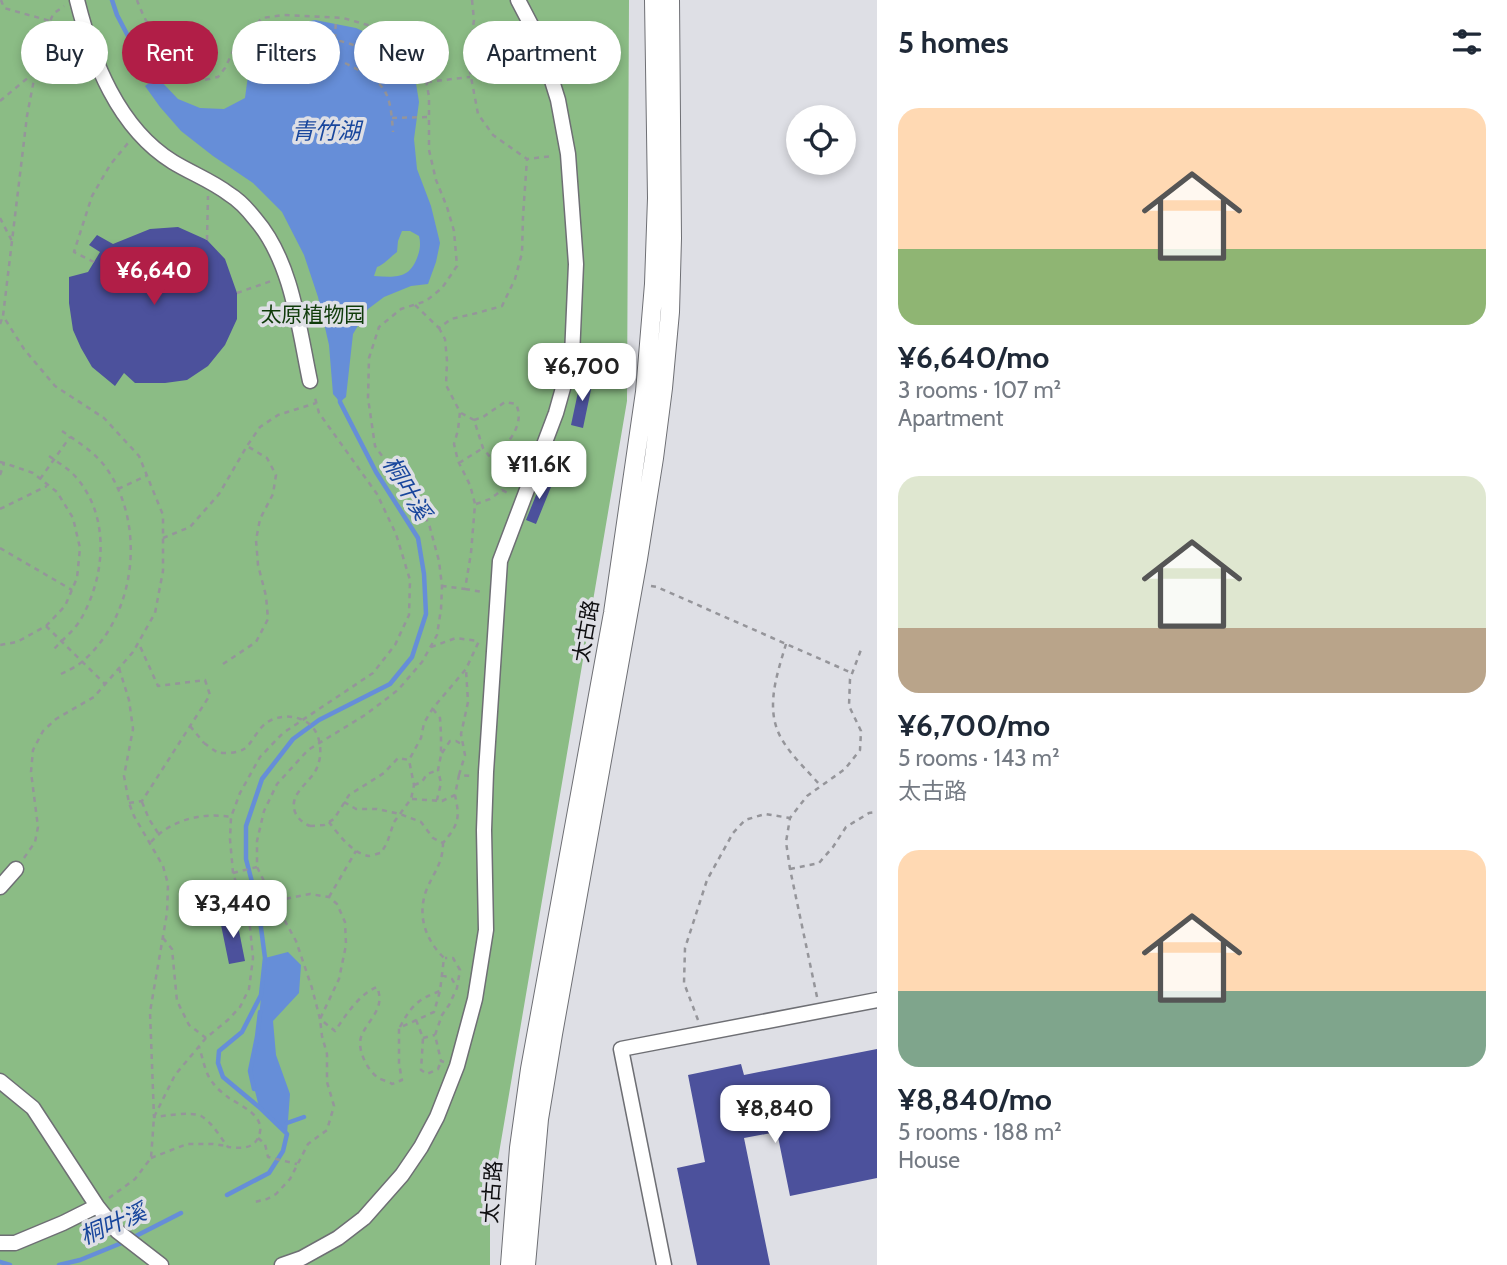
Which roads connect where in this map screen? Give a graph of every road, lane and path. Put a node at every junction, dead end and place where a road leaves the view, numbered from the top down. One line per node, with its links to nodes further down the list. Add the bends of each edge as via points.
1 (1, 0): 9 (path, via 4,8)
2 (75, 0): 9 (path); 26 (lane, via 104,80)
3 (137, 0): 14 (path, via 162,48 183,71 201,80 218,77)
4 (472, 0): 13 (path)
5 (518, 0): 27 (lane, via 540,42)
6 (654, 0): 148 (main road, 太古路, via 657,198 645,392 613,614 530,1069)
7 (670, 0): 64 (main road, 太古路, via 670,312)
8 (336, 17): 10 (path, via 284,15); 11 (path); 12 (path)
9 (50, 21)
10 (259, 21)
11 (335, 21)
12 (354, 21)
13 (474, 21)
14 (232, 53)
15 (345, 64): 16 (path)
16 (354, 68)
17 (21, 84): 22 (path)
18 (33, 84): 32 (path)
19 (379, 84): 24 (path, via 385,89)
20 (427, 84): 23 (path)
21 (472, 84): 28 (path, via 478,114 493,135)
22 (0, 101)
23 (429, 117): 24 (path); 36 (path, via 429,150 454,231 457,266 442,288)
24 (392, 118): 25 (path)
25 (393, 132)
26 (137, 133): 29 (lane, via 171,161); 33 (path, via 92,196 74,252)
27 (568, 154): 28 (path); 59 (lane, via 576,264 572,356)
28 (527, 159): 39 (path, via 522,253 502,306 451,318)
29 (208, 182): 31 (path); 34 (lane, via 230,194 257,220)
30 (0, 218): 32 (path)
31 (207, 240)
32 (13, 243): 37 (path)
33 (94, 262)
34 (285, 276): 35 (path); 40 (lane)
35 (237, 293)
36 (415, 305): 39 (path); 65 (path, via 401,309 379,327 369,358 368,398 375,446 429,524)
37 (3, 316): 38 (path); 54 (path, via 55,386 104,418 139,456)
38 (0, 324)
39 (439, 328): 42 (path, via 445,340 446,385)
40 (310, 381): 41 (path)
41 (316, 403): 46 (path, via 278,415 260,427); 104 (path, via 377,494 396,534 410,580 409,615 395,645 373,673 283,733 260,757)
42 (460, 412): 43 (path); 52 (path, via 454,444)
43 (474, 420): 47 (path); 50 (path, via 505,402 516,404 520,413 516,431)
44 (62, 431): 45 (path)
45 (70, 437): 49 (path); 57 (path, via 106,468)
46 (247, 446): 62 (path, via 219,494 190,527); 80 (path, via 267,458 276,475 256,540 268,619 256,642)
47 (484, 448): 50 (path); 52 (path)
48 (49, 456): 49 (path)
49 (53, 459): 55 (path); 70 (path, via 88,495 100,526 102,559 81,619)
50 (494, 461): 58 (path)
51 (2, 462): 53 (path); 55 (path)
52 (459, 463): 60 (path)
53 (0, 475)
54 (147, 476): 57 (path); 62 (path, via 163,515)
55 (40, 479): 56 (path)
56 (49, 486): 61 (path); 67 (path, via 73,518 80,548)
57 (118, 489): 79 (path, via 129,524 126,590 114,621)
58 (502, 490): 59 (path); 60 (path)
59 (522, 501): 68 (lane, via 500,561)
60 (475, 504): 66 (path)
61 (0, 509)
62 (163, 538): 72 (path, via 163,571 155,613)
63 (0, 548): 67 (path)
64 (634, 582): 73 (path, via 657,587); 149 (main road, 太古路, via 541,1107)
65 (442, 586): 66 (path); 75 (path, via 438,635)
66 (465, 589): 68 (path)
67 (72, 590): 69 (path, via 65,606)
68 (497, 594): 77 (lane)
69 (46, 625): 70 (path); 74 (path, via 17,642)
70 (62, 641): 78 (path); 79 (path)
71 (479, 641): 75 (path, via 456,638); 77 (path); 82 (path)
72 (139, 642): 81 (path); 87 (path, via 158,686 205,680 210,695)
73 (786, 644): 83 (path); 95 (path, via 773,706 777,730)
74 (0, 645)
75 (431, 647): 111 (path, via 398,690 308,750 277,784 264,811)
76 (862, 647): 83 (path)
77 (494, 648): 93 (lane)
78 (54, 649)
79 (83, 662): 84 (path); 85 (path)
80 (223, 664)
81 (119, 668): 85 (path); 101 (path, via 132,729 124,776)
82 (466, 669): 86 (path); 88 (path)
83 (852, 673): 95 (path, via 849,706 860,731 860,750 845,769)
84 (61, 674)
85 (105, 684): 112 (path, via 94,697 56,719 33,750 38,827 35,842)
86 (433, 708): 89 (path, via 440,718); 90 (path)
87 (190, 726): 99 (path); 106 (path, bridge, via 218,752 234,752 244,749 272,720 294,717 306,721 315,730 321,750 318,766 293,808 310,826)
88 (463, 745): 89 (path, via 450,741); 92 (path)
89 (441, 755): 91 (path)
90 (410, 760): 94 (path); 100 (path, via 398,758)
91 (438, 770): 94 (path); 98 (path)
92 (459, 775): 93 (path); 96 (path)
93 (485, 777): 136 (lane, via 486,930 475,999)
94 (414, 785): 97 (path)
95 (821, 786): 105 (path)
96 (455, 795): 98 (path); 109 (path, via 460,816)
97 (411, 799): 98 (path); 103 (path)
98 (437, 800)
99 (142, 801): 101 (path); 107 (path)
100 (344, 802): 103 (path, via 356,809); 106 (path)
101 (129, 803): 108 (path)
102 (877, 812): 113 (path, via 846,827 819,863)
103 (400, 814): 109 (path, via 421,822); 110 (path, via 381,853 370,856)
104 (231, 817): 107 (path, via 201,816); 114 (path)
105 (790, 818): 113 (path, via 786,842); 130 (path, via 765,814 745,820 707,880 685,948 684,983)
106 (329, 822): 110 (path)
107 (158, 833): 108 (path)
108 (150, 842): 118 (path, via 168,884)
109 (443, 843): 119 (path, via 443,857 426,891 423,927)
110 (356, 850): 116 (path)
111 (255, 868): 114 (path); 117 (path)
112 (16, 869): 115 (lane)
113 (790, 869): 124 (path)
114 (233, 873): 132 (path, via 250,927 249,989 240,1007)
115 (0, 887)
116 (329, 897): 117 (path, via 310,894); 127 (path, via 345,922 346,945 338,979)
117 (274, 901): 127 (path, via 296,941)
118 (163, 938): 132 (path, via 172,949 177,1001 189,1025); 138 (path, via 150,1012)
119 (444, 958): 120 (path); 121 (path, via 453,958 460,970)
120 (442, 975): 121 (path, via 452,979); 122 (path)
121 (457, 988): 126 (path)
122 (440, 991): 125 (path); 129 (path, via 425,996 409,1010)
123 (877, 1000): 124 (lane)
124 (820, 1011): 130 (lane)
125 (434, 1012): 126 (path); 128 (path)
126 (442, 1015): 131 (path)
127 (320, 1019): 129 (path, via 335,1031 368,991 377,987 381,996 378,1008 360,1040 363,1058 376,1076 392,1084 402,1080); 142 (path, via 334,1106 327,1130 308,1144)
128 (416, 1020): 129 (path); 133 (path)
129 (399, 1028)
130 (703, 1033): 150 (lane, via 621,1049)
131 (435, 1035): 133 (path); 135 (path)
132 (206, 1038): 134 (path)
133 (423, 1038): 135 (path, via 421,1070 427,1074)
134 (199, 1047): 138 (path, via 175,1075); 139 (path, via 211,1081 254,1114 261,1126)
135 (441, 1062): 136 (path)
136 (457, 1066): 147 (lane, via 432,1127 402,1175 364,1218 338,1238)
137 (0, 1081): 144 (lane, via 33,1108)
138 (154, 1117): 140 (path, via 200,1115); 141 (path)
139 (258, 1138): 140 (path, via 241,1149); 142 (path, via 268,1157)
140 (228, 1147): 141 (path, via 187,1144)
141 (151, 1158): 144 (path, via 135,1179)
142 (298, 1164): 143 (path, via 276,1194)
143 (255, 1202)
144 (97, 1206): 145 (lane, via 15,1244); 146 (lane, via 117,1231)
145 (0, 1243)
146 (161, 1265)
147 (282, 1265)
148 (509, 1265)
149 (526, 1265)
150 (663, 1265)

